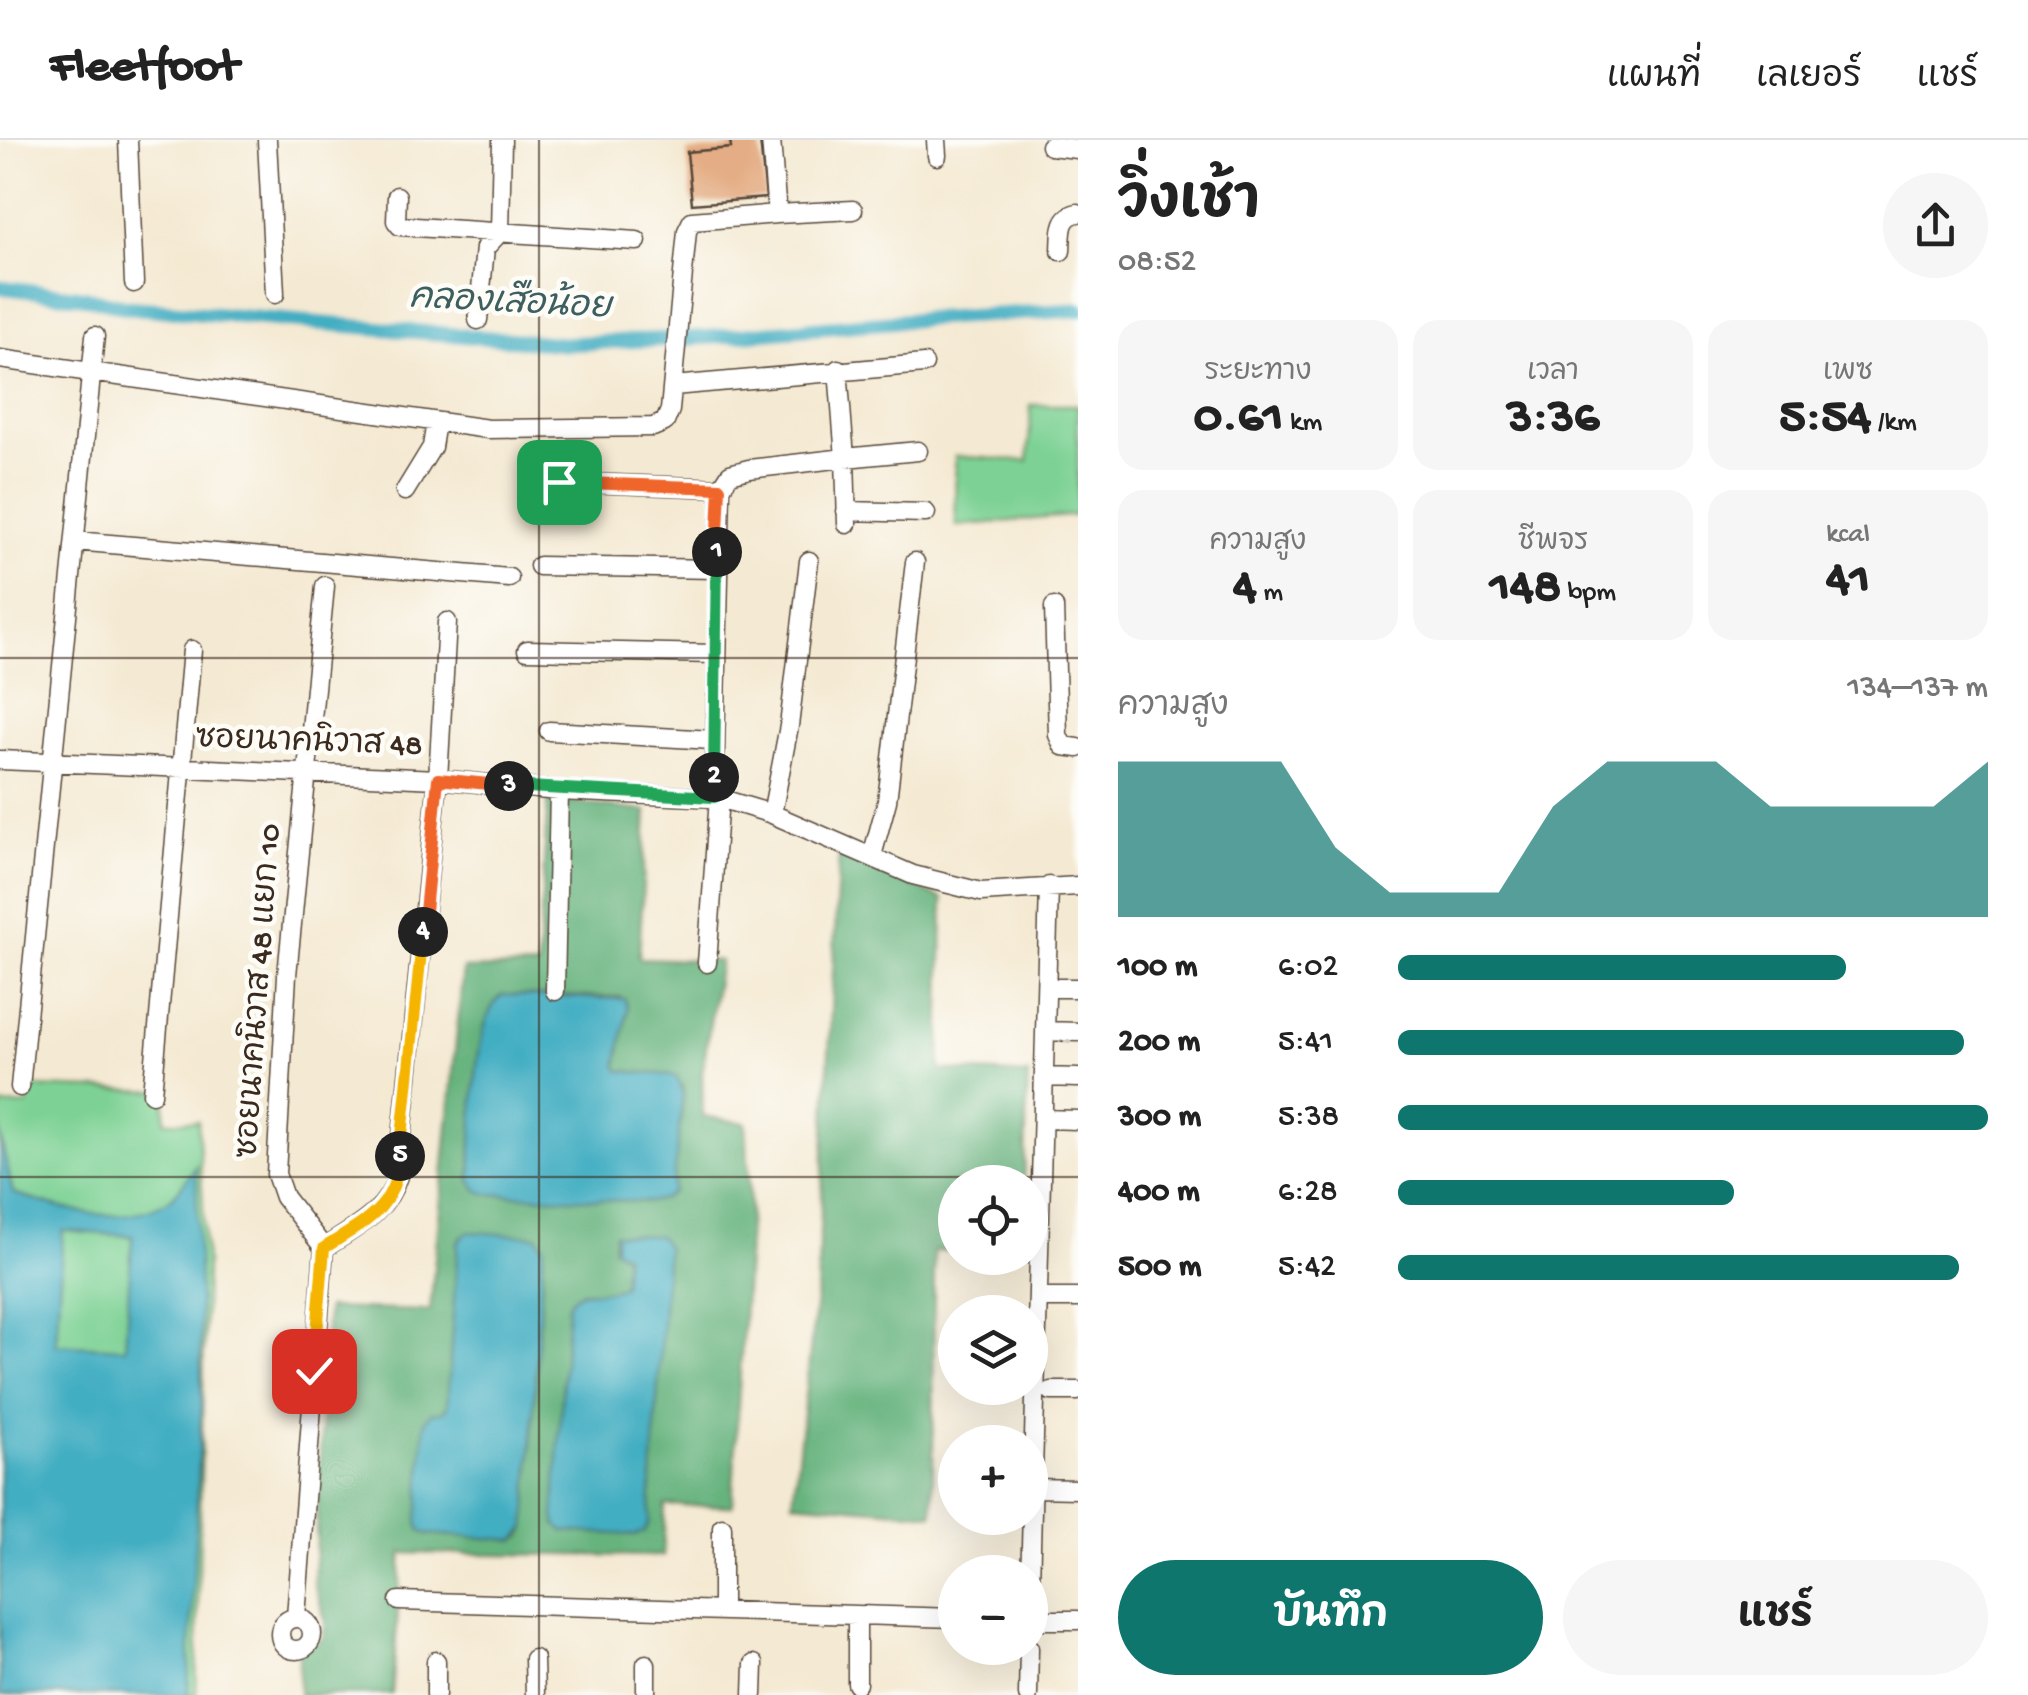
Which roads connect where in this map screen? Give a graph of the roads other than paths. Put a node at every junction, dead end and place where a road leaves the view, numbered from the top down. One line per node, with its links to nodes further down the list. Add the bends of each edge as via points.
1 (128, 140): 14 (street)
2 (267, 140): 15 (street)
3 (502, 140): 11 (street)
4 (771, 140): 10 (street)
5 (1050, 146): 6 (street)
6 (1078, 149)
7 (397, 196): 11 (street, via 400,226)
8 (853, 210): 10 (street)
9 (1078, 212): 13 (street, via 1063,223)
10 (778, 214): 22 (street, via 692,221)
11 (500, 232): 12 (street); 16 (street, via 485,248)
12 (638, 241)
13 (1061, 250)
14 (134, 284)
15 (275, 294)
16 (478, 320)
17 (95, 336): 21 (street)
18 (0, 359): 21 (street)
19 (924, 364): 20 (street)
20 (838, 370): 22 (street); 25 (street)
21 (90, 373): 23 (street); 30 (street)
22 (673, 386): 23 (street, via 665,422 653,428 488,429)
23 (436, 422): 28 (street, via 432,446)
24 (918, 451): 25 (street)
25 (845, 458): 27 (street, via 750,469 730,474); 29 (street, via 847,517)
26 (559, 482): 27 (street)
27 (720, 488): 34 (street)
28 (405, 492)
29 (926, 514)
30 (74, 541): 35 (street); 46 (street)
31 (810, 561): 52 (street)
32 (915, 562): 53 (street, via 886,801)
33 (539, 566): 34 (street)
34 (716, 570): 41 (street)
35 (509, 578)
36 (325, 586): 48 (street, ซอยนาคนิวาส 48 แยก 10)
37 (1054, 607): 44 (street, via 1058,735 1063,746)
38 (447, 622): 49 (street)
39 (192, 650): 47 (street)
40 (527, 650): 41 (street)
41 (716, 654): 43 (street)
42 (549, 731): 43 (street)
43 (714, 740): 51 (street)
44 (1078, 748)
45 (0, 760): 46 (street, ซอยนาคนิวาส 48)
46 (54, 763): 47 (street, ซอยนาคนิวาส 48); 64 (street)
47 (183, 768): 48 (street, ซอยนาคนิวาส 48); 65 (street)
48 (309, 774): 49 (street, ซอยนาคนิวาส 48); 68 (street, ซอยนาคนิวาส 48 แยก 10, via 287,975 276,1174 284,1196)
49 (438, 779): 50 (street, ซอยนาคนิวาส 48); 68 (street, via 398,1176 382,1209)
50 (559, 791): 51 (street, ซอยนาคนิวาส 48); 59 (street)
51 (716, 798): 52 (street, ซอยนาคนิวาส 48); 56 (street)
52 (772, 814): 53 (street, ซอยนาคนิวาส 48)
53 (872, 856): 54 (street, ซอยนาคนิวาส 48, via 913,875 980,892)
54 (1049, 886): 55 (street, ซอยนาคนิวาส 48); 57 (street)
55 (1078, 886)
56 (706, 963)
57 (1047, 988): 58 (street); 60 (street)
58 (1078, 988)
59 (555, 990)
60 (1046, 1031): 61 (street); 62 (street)
61 (1078, 1032)
62 (1044, 1077): 63 (street); 66 (street)
63 (1078, 1078)
64 (20, 1088)
65 (152, 1094)
66 (1043, 1118): 67 (street); 69 (street)
67 (1078, 1120)
68 (324, 1248): 80 (street)
69 (1038, 1295)
70 (1048, 1298): 71 (street)
71 (1078, 1298)
72 (1051, 1391): 73 (street)
73 (1078, 1392)
74 (1048, 1488): 75 (street)
75 (1078, 1489)
76 (722, 1527): 78 (street)
77 (398, 1601): 78 (street)
78 (722, 1612): 79 (street)
79 (856, 1616): 81 (street); 89 (street)
80 (296, 1618)
81 (938, 1618)
82 (1048, 1620): 83 (street)
83 (1078, 1620)
84 (534, 1659): 91 (street)
85 (436, 1661): 90 (street)
86 (646, 1664): 92 (street)
87 (754, 1664): 93 (street)
88 (1029, 1665): 94 (street)
89 (856, 1684)
90 (436, 1695)
91 (535, 1695)
92 (646, 1695)
93 (753, 1695)
94 (1028, 1695)

